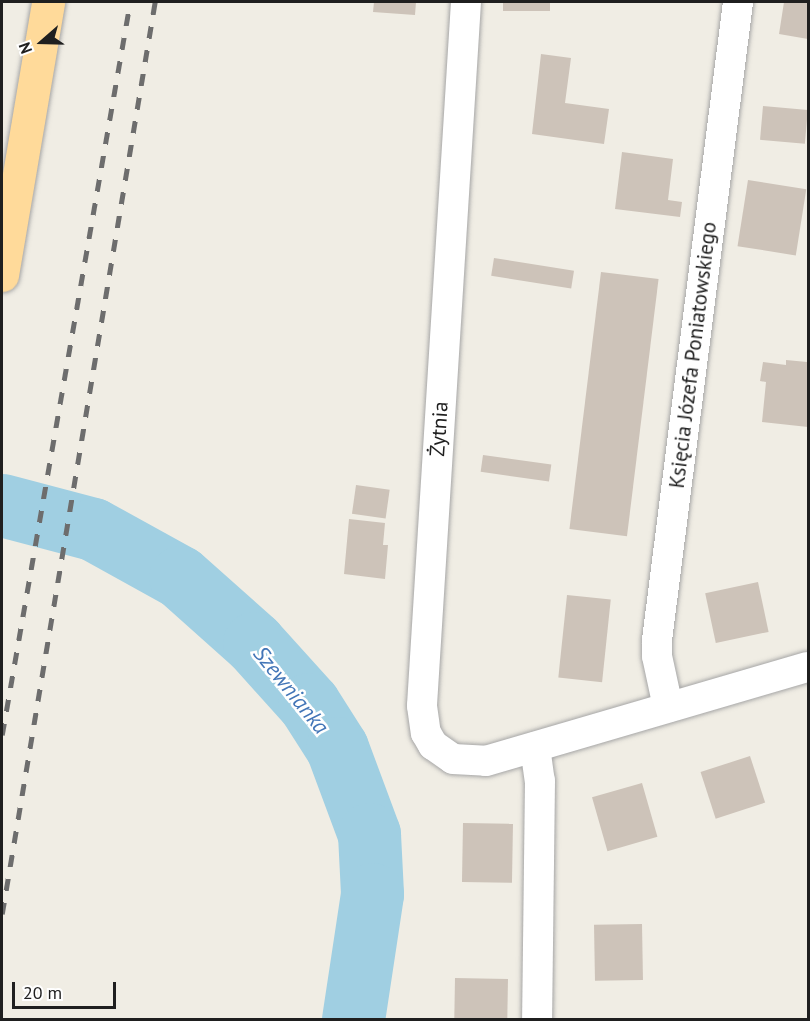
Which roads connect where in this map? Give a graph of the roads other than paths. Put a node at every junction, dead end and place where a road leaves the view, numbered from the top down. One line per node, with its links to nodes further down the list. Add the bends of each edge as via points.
1 (48, 2): 4 (main road)
2 (466, 2): 7 (street, Żytnia, via 423,719 433,745 453,759 486,761)
3 (738, 2): 6 (street, Księcia Józefa Poniatowskiego, via 657,640)
4 (2, 276)
5 (808, 667): 6 (street)
6 (668, 707): 7 (street)
7 (535, 747): 8 (street, via 540,781)
8 (537, 1020)

